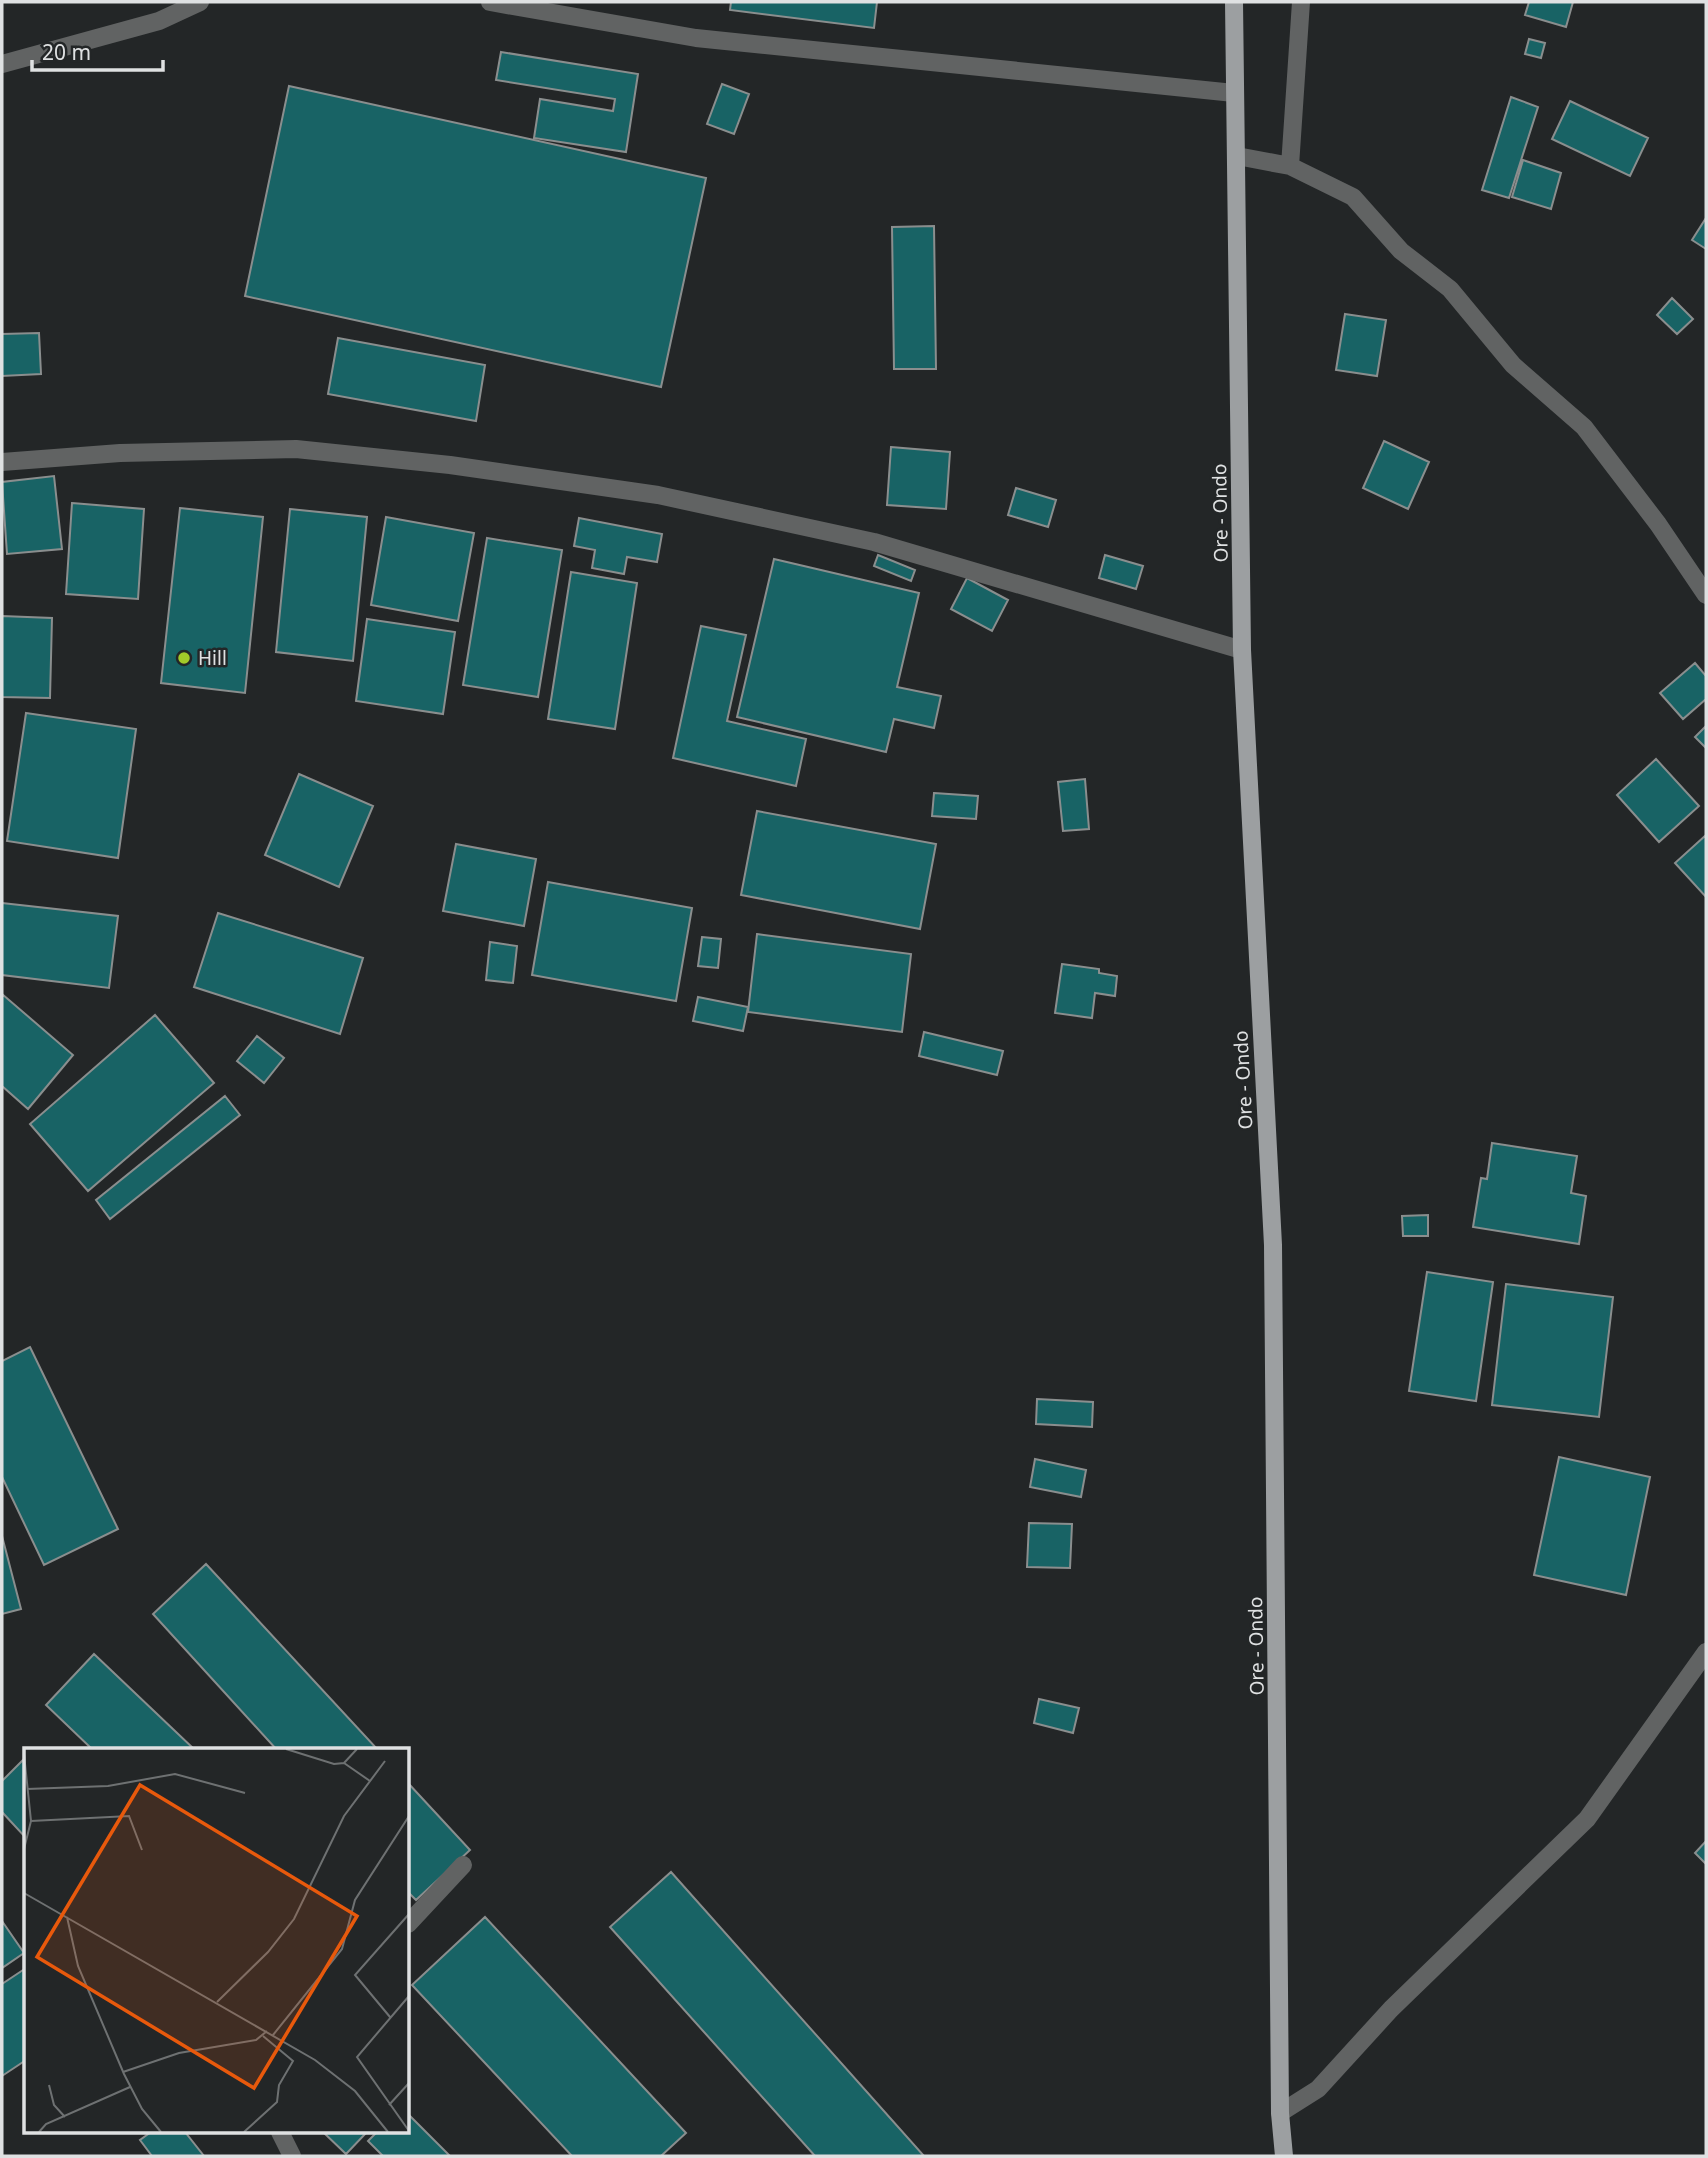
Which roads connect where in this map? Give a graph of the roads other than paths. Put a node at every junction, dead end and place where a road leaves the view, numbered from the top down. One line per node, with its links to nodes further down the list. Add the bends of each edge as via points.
1 (201, 2): 5 (street, via 159,21)
2 (490, 2): 6 (street, via 696,38)
3 (1234, 2): 6 (main road, Ore - Ondo)
4 (1301, 2): 8 (street)
5 (2, 64)
6 (1234, 93): 7 (main road, Ore - Ondo)
7 (1237, 156): 8 (street); 11 (main road, Ore - Ondo)
8 (1290, 166): 10 (street, via 1353,197 1401,251 1450,289 1513,365 1584,427)
9 (2, 462): 11 (street, via 120,453 296,449 450,465 658,495 874,542)
10 (1706, 594)
11 (1242, 650): 15 (main road, Ore - Ondo, via 1273,1245)
12 (1706, 1652): 15 (street, via 1587,1819 1391,2009 1318,2089)
13 (463, 1865): 14 (street)
14 (410, 1922)
15 (1280, 2113): 18 (main road, Ore - Ondo)
16 (281, 2134): 17 (street)
17 (292, 2156)
18 (1284, 2156)

